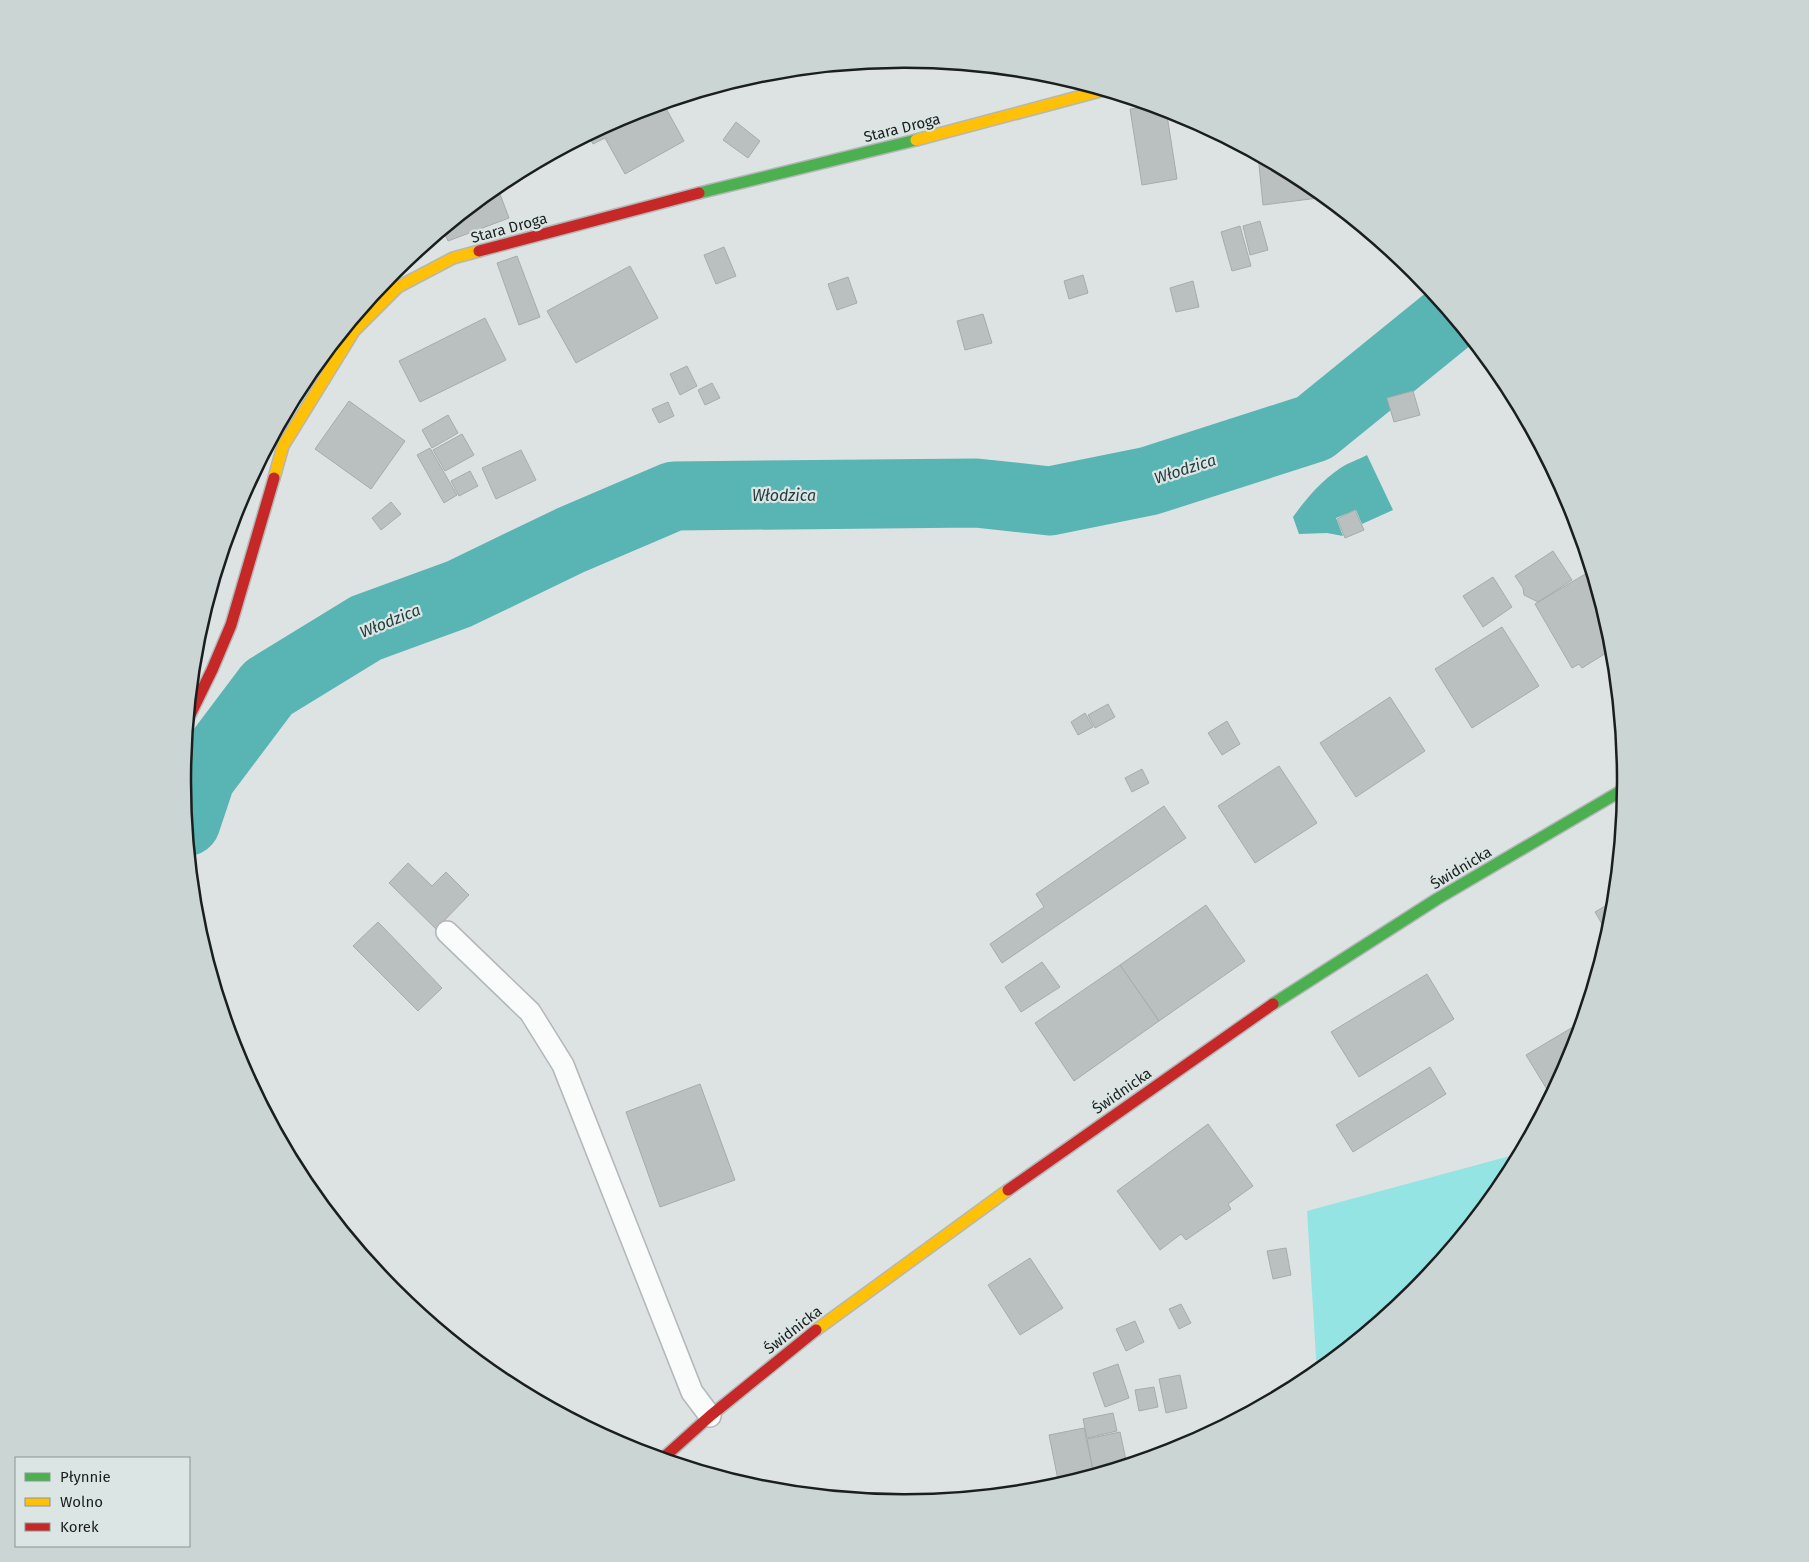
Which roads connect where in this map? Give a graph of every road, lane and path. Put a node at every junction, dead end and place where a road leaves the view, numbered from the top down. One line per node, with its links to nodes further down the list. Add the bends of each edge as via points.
1 (1093, 93): 2 (street, Stara Droga, via 453,258 398,287 354,331 283,446 231,625)
2 (196, 702)
3 (1617, 793): 5 (street, Świdnicka, via 1437,899 1254,1016 1037,1168 820,1327)
4 (447, 932): 5 (lane, via 530,1012 562,1065 692,1392)
5 (710, 1416): 6 (street, Świdnicka)
6 (667, 1454)

